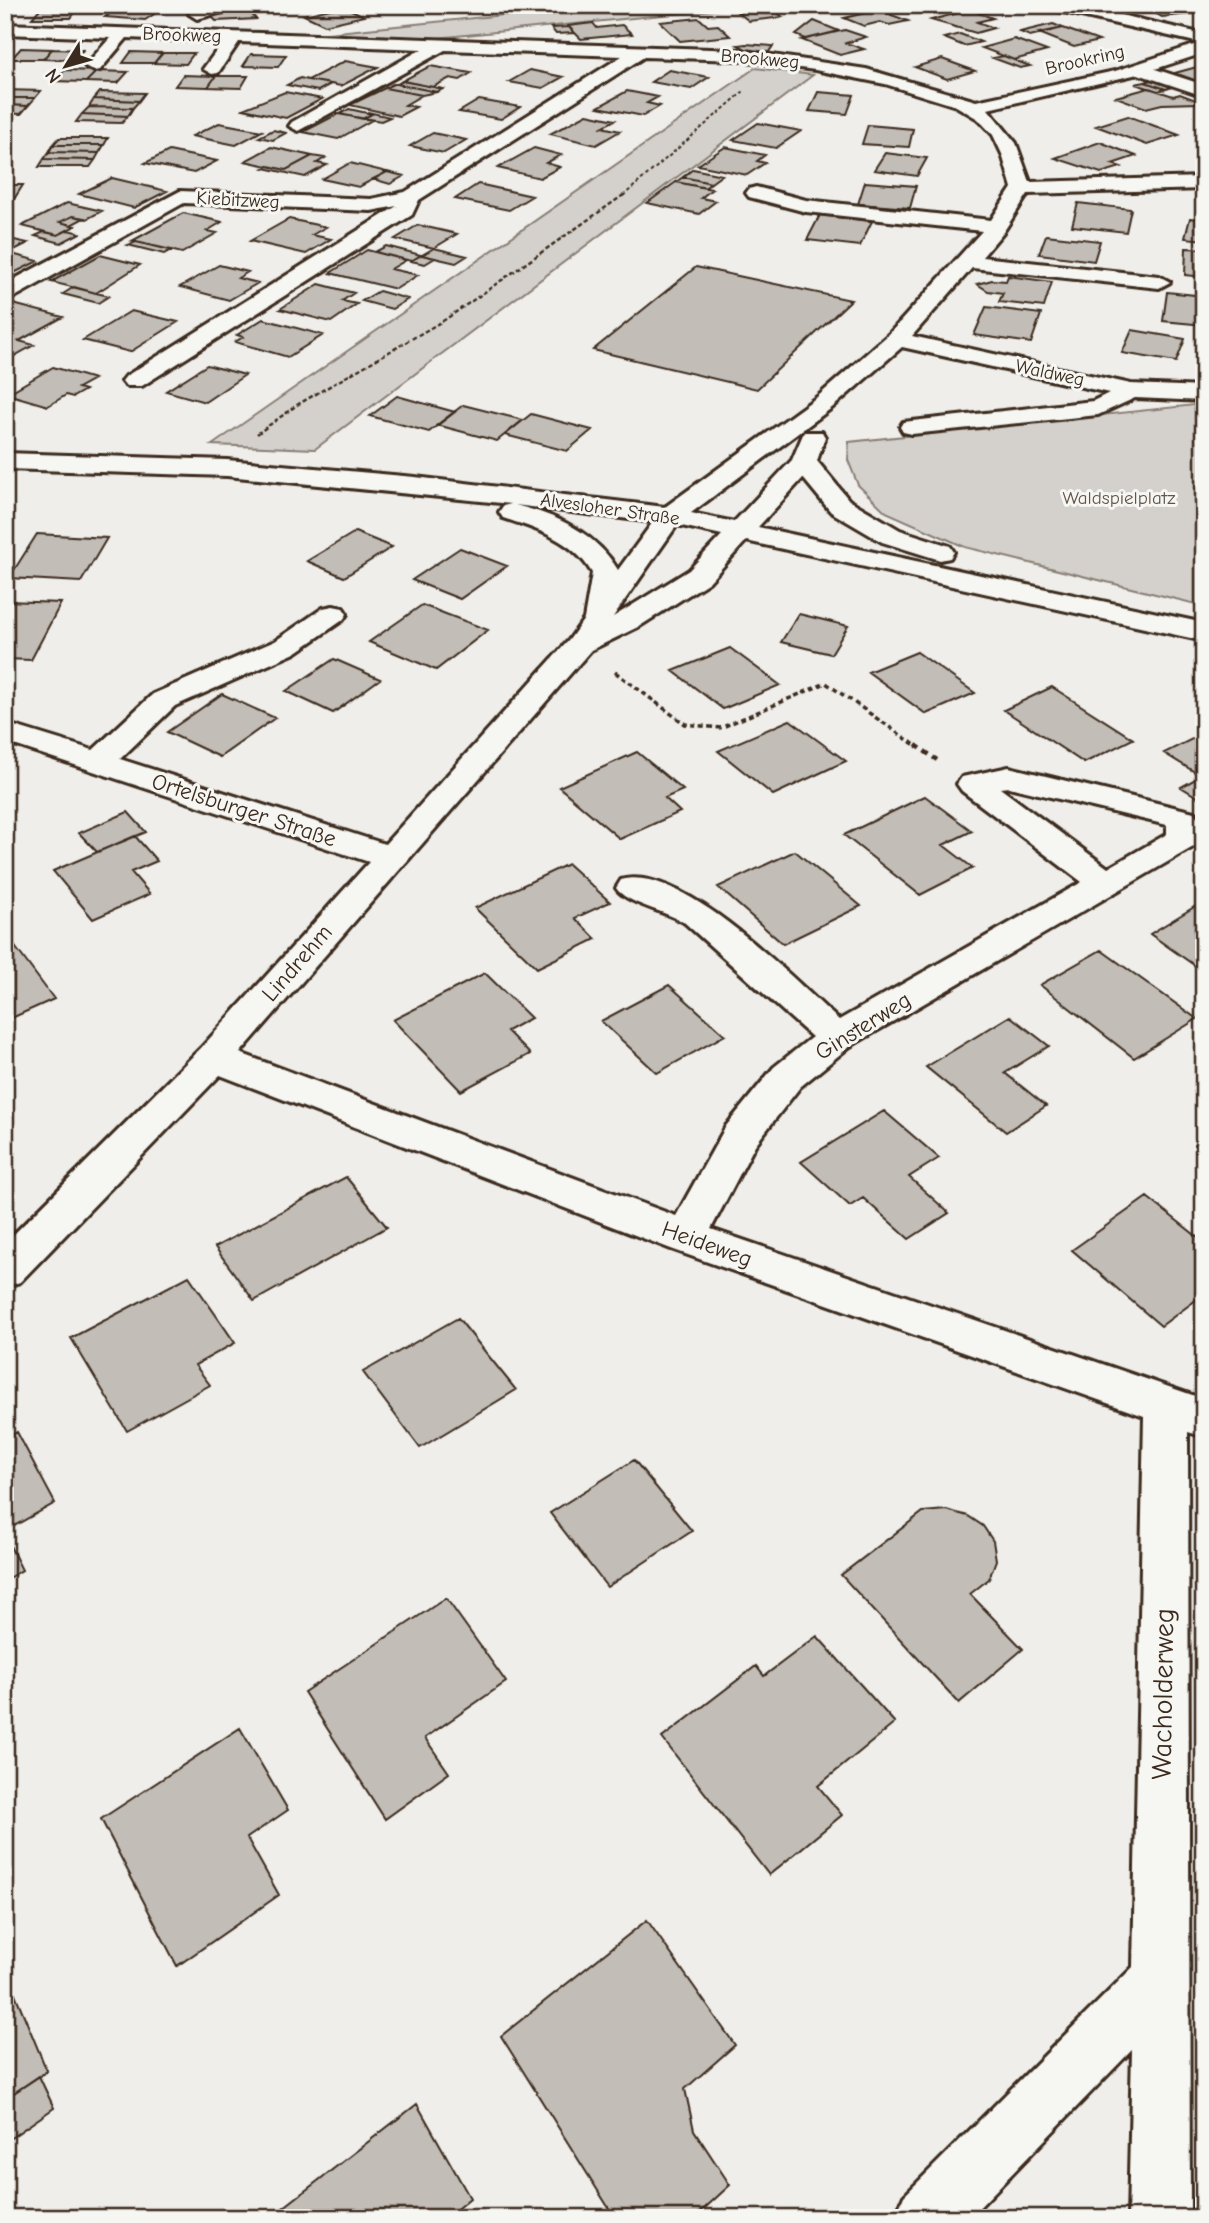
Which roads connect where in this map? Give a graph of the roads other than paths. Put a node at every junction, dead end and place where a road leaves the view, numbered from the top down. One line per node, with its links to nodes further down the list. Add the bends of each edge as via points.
1 (239, 5): 3 (street)
2 (1055, 5): 7 (street, Brookring)
3 (197, 13)
4 (12, 30): 5 (street, Brookweg); 8 (street)
5 (123, 33): 6 (street, Brookweg); 12 (street)
6 (234, 37): 9 (street, Brookweg); 13 (street)
7 (1204, 39)
8 (5, 43)
9 (443, 44): 11 (street, Brookweg); 17 (street)
10 (1204, 47): 14 (street, Brookring)
11 (641, 51): 16 (street, Brookweg, via 777,59 875,76); 21 (street, Kiebitzweg)
12 (94, 66)
13 (212, 69)
14 (1139, 69): 15 (street); 16 (street, Brookring)
15 (1204, 91)
16 (973, 107): 19 (street, Brookweg, via 998,128 1016,158)
17 (299, 125)
18 (1204, 183): 19 (street)
19 (1022, 188): 22 (street)
20 (756, 194): 22 (street, via 806,206)
21 (411, 197): 25 (street, Kiebitzweg, via 371,205 180,197); 27 (street, Kiebitzweg, via 405,211)
22 (997, 226): 23 (street)
23 (965, 261): 24 (street); 26 (street)
24 (1159, 282)
25 (5, 293)
26 (897, 340): 28 (street, Waldweg); 30 (street)
27 (134, 381)
28 (1131, 391): 29 (street, Waldweg); 31 (street, via 1098,408)
29 (1204, 394)
30 (825, 402): 33 (street); 35 (street)
31 (912, 427)
32 (5, 461): 34 (street, Alvesloher Straße, via 228,468)
33 (804, 462): 36 (street); 38 (street, via 841,506 891,536)
34 (415, 485): 35 (street, Alvesloher Straße); 39 (street, via 552,526 596,555 606,573)
35 (670, 516): 36 (street, Alvesloher Straße); 39 (street, Lindrehm)
36 (744, 531): 38 (street, Alvesloher Straße); 39 (street, Lindrehm, via 699,576 630,620)
37 (333, 614): 41 (street, via 285,647 164,701)
38 (1204, 631)
39 (586, 636): 43 (street, Lindrehm)
40 (5, 732): 41 (street, Ortelsburger Straße)
41 (99, 762): 43 (street, Ortelsburger Straße)
42 (1194, 846): 44 (street, Ginsterweg); 44 (street, Ginsterweg, via 1182,818 1009,777 973,784)
43 (389, 858): 47 (street, Lindrehm)
44 (1106, 883): 46 (street, Ginsterweg)
45 (633, 888): 46 (street, via 697,915)
46 (836, 1038): 48 (street, Ginsterweg, via 787,1077 740,1136)
47 (214, 1058): 48 (street, Heideweg); 49 (street, Lindrehm)
48 (685, 1237): 50 (street, Heideweg)
49 (5, 1270)
50 (1185, 1412): 51 (street, Wacholderweg)
51 (1159, 1981): 52 (street); 53 (street, Wacholderweg)
52 (926, 2218)
53 (1159, 2218)

